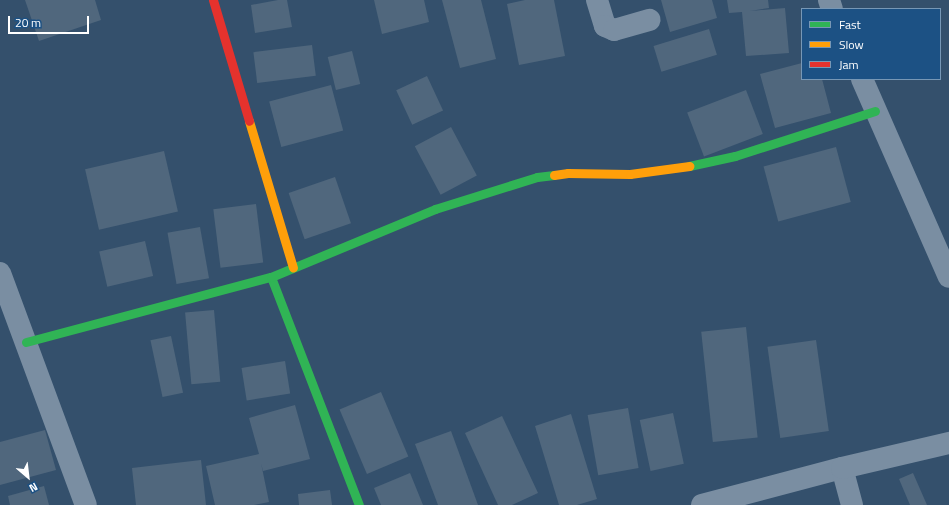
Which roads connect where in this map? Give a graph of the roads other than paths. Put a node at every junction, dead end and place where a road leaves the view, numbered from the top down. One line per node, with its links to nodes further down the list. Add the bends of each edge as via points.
1 (213, 0): 6 (street)
2 (597, 0): 3 (street, via 605,26 614,30)
3 (650, 20)
4 (862, 80): 5 (street)
5 (875, 112): 6 (street, via 735,156 677,168 630,174 568,173 537,177 436,209); 9 (street)
6 (293, 268): 8 (street)
7 (0, 273): 10 (street)
8 (271, 277): 10 (street); 14 (street)
9 (949, 277)
10 (26, 342): 13 (street)
11 (949, 443): 12 (street)
12 (842, 468): 15 (street); 16 (street)
13 (86, 505)
14 (359, 505)
15 (702, 505)
16 (852, 505)

